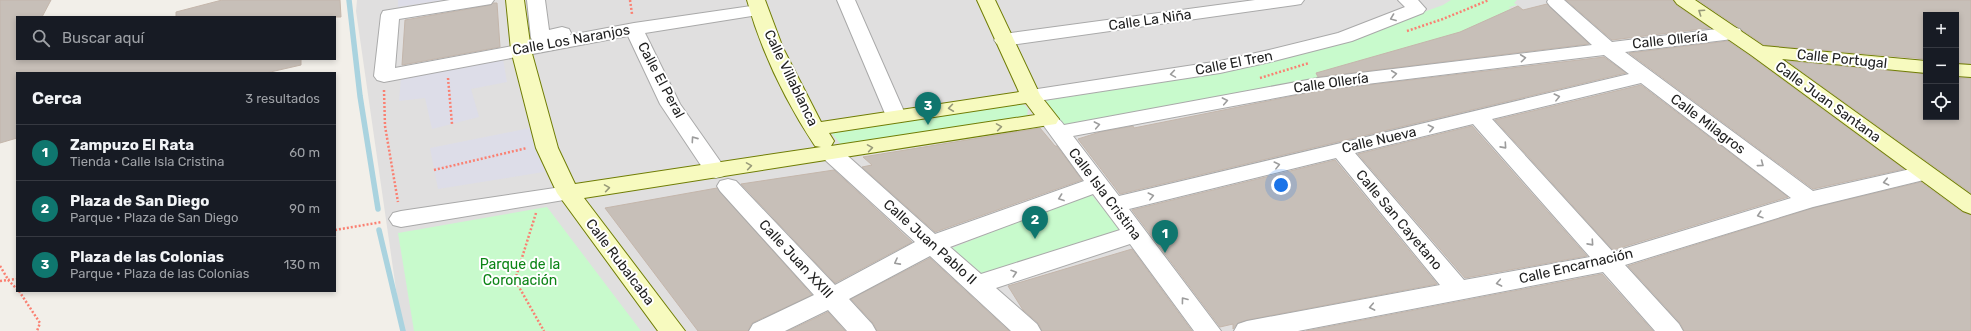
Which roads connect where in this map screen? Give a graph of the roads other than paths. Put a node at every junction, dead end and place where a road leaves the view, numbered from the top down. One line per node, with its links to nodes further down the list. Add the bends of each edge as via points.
1 (485, 0): 16 (street, Calle Los Naranjos, via 390,15 384,76)
2 (515, 0): 16 (street, Calle Rubalcaba)
3 (536, 0): 4 (street, via 540,38 701,9)
4 (700, 0)
5 (846, 0): 23 (street)
6 (986, 0): 14 (street, Calle Isla Cristina)
7 (1295, 0): 14 (street, Calle La Niña)
8 (1407, 0): 22 (street, Calle El Tren, one-way to 22, via 1417,9 1345,37 1220,67)
9 (1683, 0): 13 (street, Calle Juan Santana, one-way to 9)
10 (1556, 2): 15 (street)
11 (757, 5): 12 (street, Calle Los Naranjos); 26 (street, Calle Villablanca, via 777,54)
12 (634, 29): 16 (street, Calle Los Naranjos); 30 (street, Calle El Peral, one-way to 12, via 670,104)
13 (1733, 33): 15 (street, Calle Ollería); 17 (street, Calle Juan Santana)
14 (1004, 40): 22 (street, Calle Isla Cristina)
15 (1606, 48): 21 (street, Calle Milagros); 25 (street, Calle Ollería, one-way to 15, via 1318,84)
16 (521, 50): 32 (street, Calle Rubalcaba, via 546,144)
17 (1758, 51): 18 (street, Calle Portugal); 29 (street, Calle Juan Santana)
18 (1923, 67)
19 (1959, 70): 20 (street)
20 (1971, 71)
21 (1644, 76): 24 (street, Calle Nueva, one-way to 21); 33 (street, Calle Milagros, one-way to 33)
22 (1031, 96): 23 (street, one-way to 23); 25 (street, Calle Isla Cristina)
23 (896, 116): 26 (street)
24 (1478, 117): 27 (street, Calle Nueva, one-way to 24); 39 (street, one-way to 39)
25 (1054, 126): 28 (street, one-way to 25); 31 (street, Calle Isla Cristina)
26 (815, 128): 28 (street, Calle Villablanca)
27 (1340, 149): 34 (street, Calle Nueva, one-way to 27); 41 (street, Calle San Cayetano)
28 (832, 154): 30 (street, one-way to 28); 38 (street, Calle Juan Pablo II)
29 (1924, 173): 33 (street, Calle Encarnación, one-way to 33); 35 (street, Calle Juan Santana)
30 (722, 179): 32 (street, one-way to 30); 42 (street, Calle Juan XXIII)
31 (1098, 184): 34 (street, Calle Isla Cristina); 38 (street, one-way to 38)
32 (568, 193): 36 (street); 43 (street, Calle Rubalcaba)
33 (1810, 200): 39 (street, Calle Encarnación, one-way to 39)
34 (1113, 205): 37 (street, Calle Isla Cristina)
35 (1971, 206)
36 (401, 219)
37 (1135, 234): 40 (street, one-way to 37); 47 (street, Calle Isla Cristina, one-way to 37)
38 (932, 244): 40 (street, Calle Juan Pablo II); 42 (street, one-way to 42)
39 (1608, 262): 41 (street, Calle Encarnación, one-way to 41); 49 (street)
40 (976, 285): 46 (street, Calle Juan Pablo II)
41 (1459, 291): 48 (street, Calle Encarnación, one-way to 48)
42 (832, 297): 44 (street); 45 (street, Calle Juan XXIII)
43 (672, 331)
44 (762, 331)
45 (863, 331)
46 (1028, 331)
47 (1208, 331)
48 (1247, 331)
49 (1670, 331)

